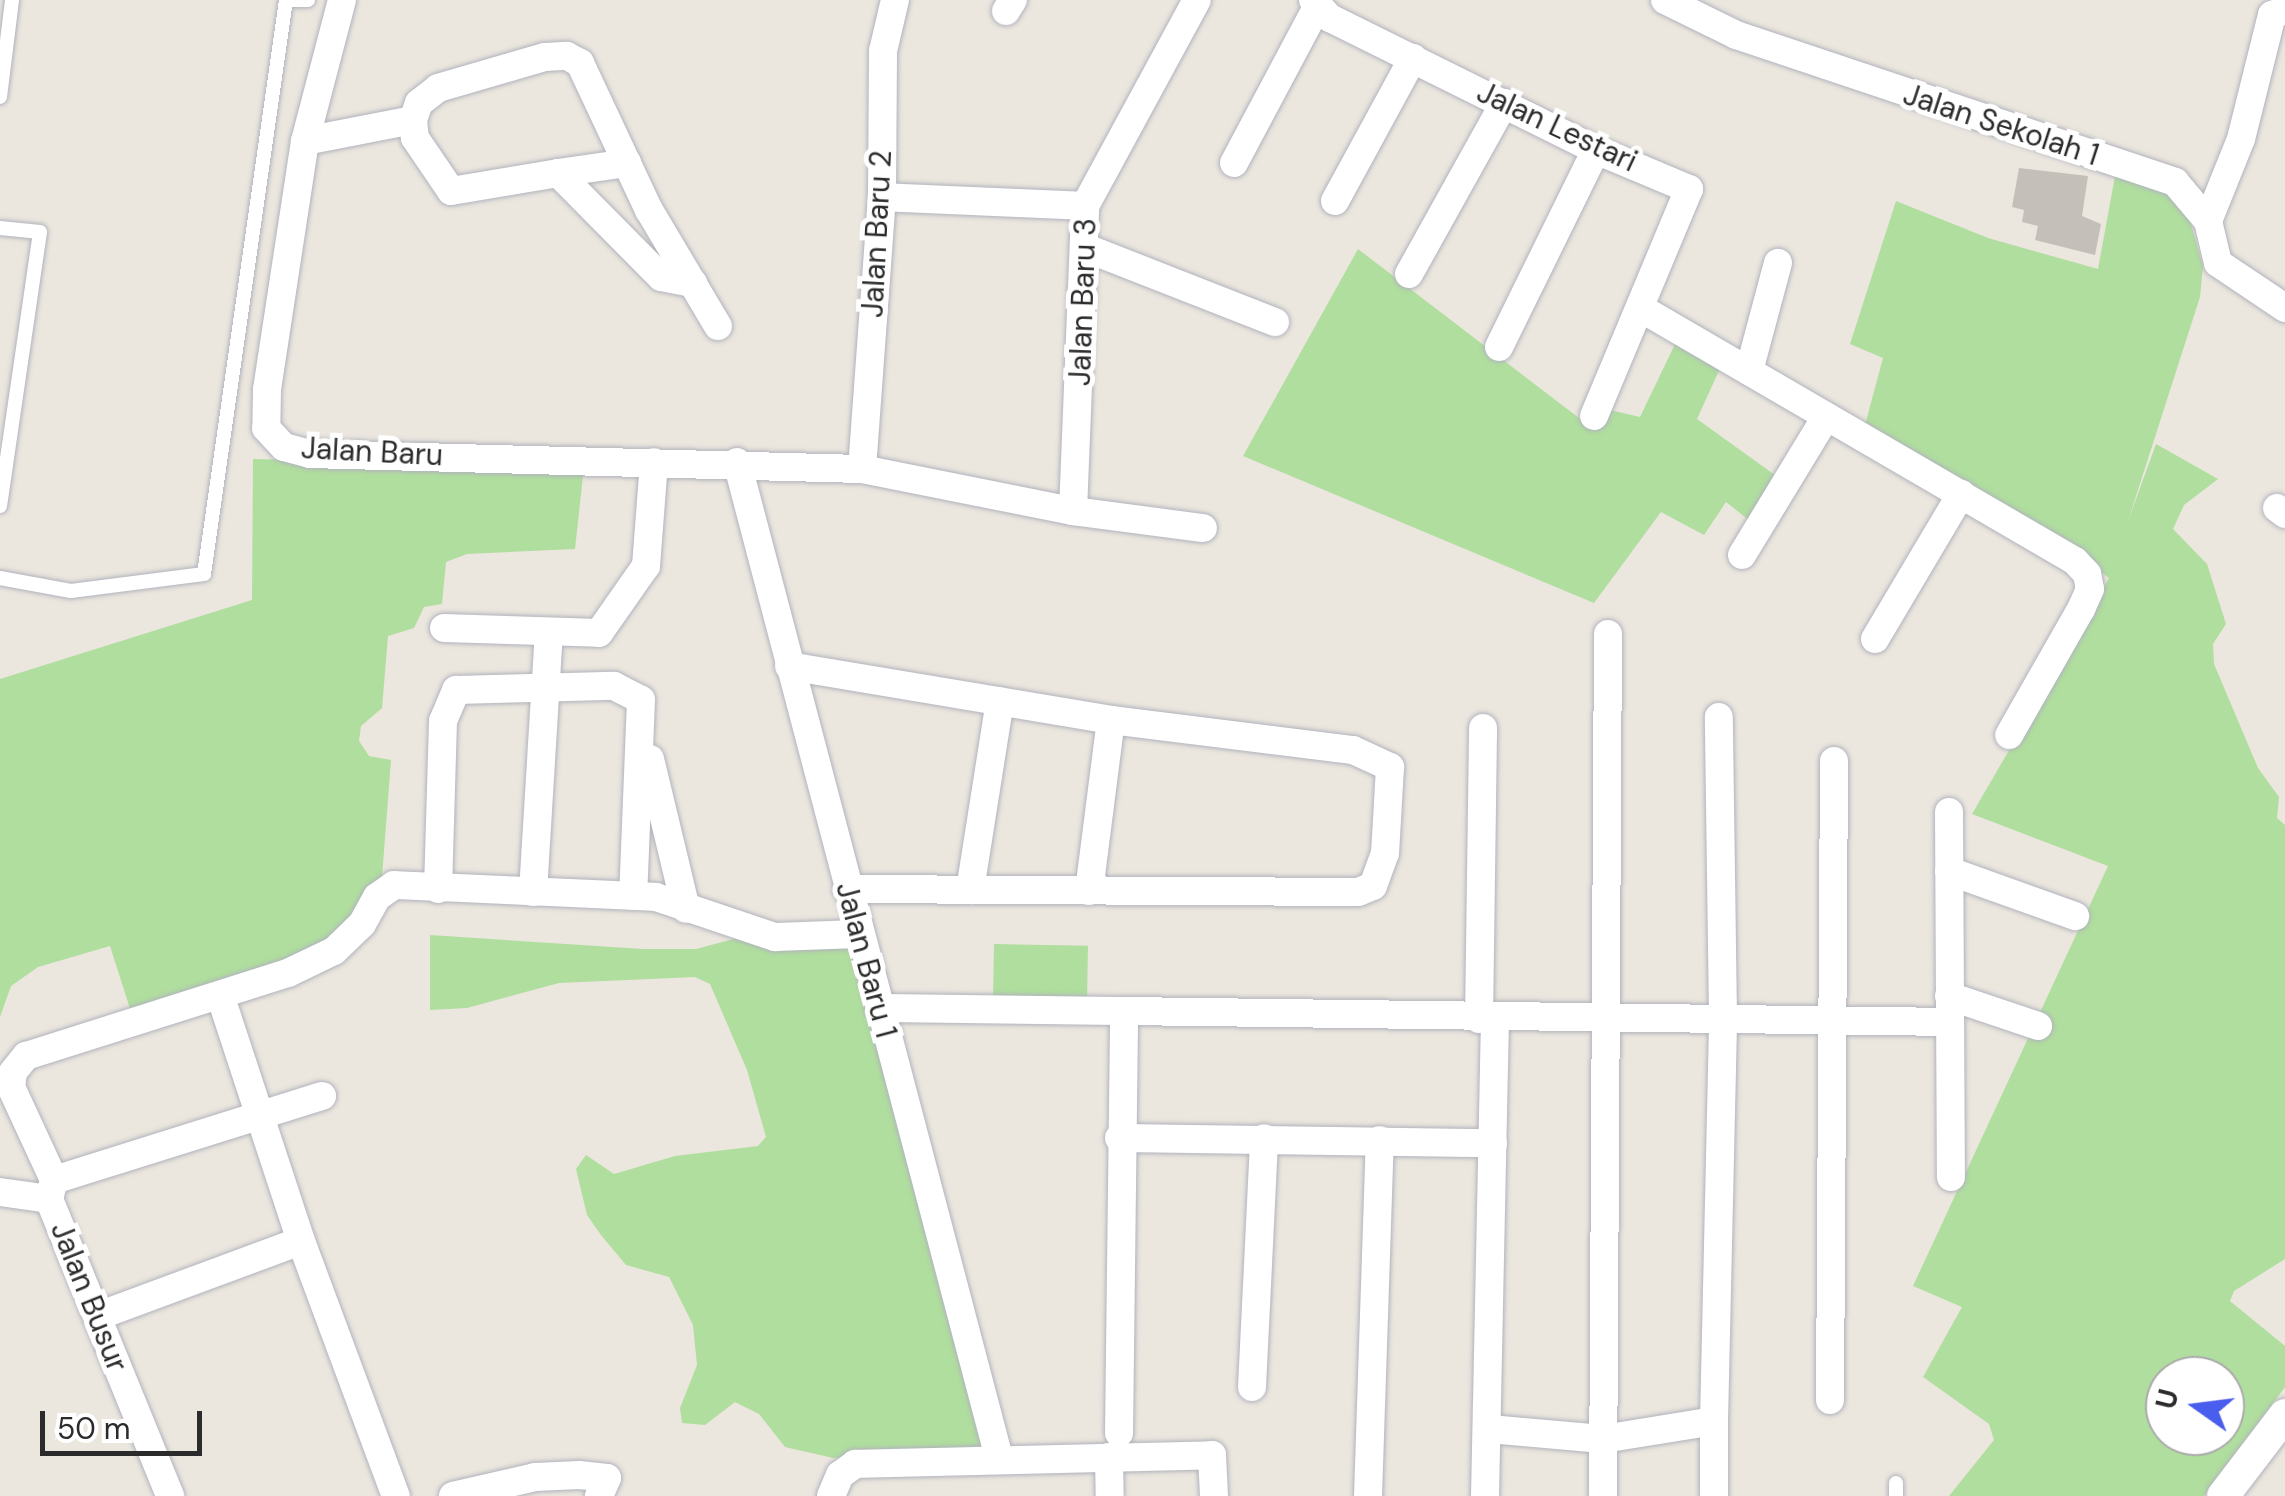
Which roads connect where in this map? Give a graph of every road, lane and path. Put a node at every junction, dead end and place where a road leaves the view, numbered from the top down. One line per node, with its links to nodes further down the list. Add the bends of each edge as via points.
1 (12, 0): 11 (lane)
2 (287, 0): 3 (lane); 44 (lane, via 204,574 71,591)
3 (308, 0)
4 (342, 0): 14 (street, Jalan Baru)
5 (894, 0): 19 (street, Jalan Baru 2, via 883,51)
6 (1197, 0): 21 (street, Jalan Baru 3)
7 (1664, 0): 22 (street, Jalan Sekolah 1, via 1736,35 2175,182)
8 (1315, 4): 10 (street, Jalan Lestari); 17 (street)
9 (2285, 10): 22 (street, via 2272,14 2241,138)
10 (1413, 58): 12 (street, Jalan Lestari); 20 (street)
11 (0, 97)
12 (1504, 103): 15 (street, Jalan Lestari); 26 (street)
13 (413, 120): 14 (street); 16 (street, via 419,103 438,88 567,56 580,63); 18 (street, via 415,138 451,191)
14 (305, 142): 36 (street, Jalan Baru, via 267,389 266,428 284,447 310,454)
15 (1596, 150): 29 (street, Jalan Lestari, via 1691,192); 32 (street)
16 (627, 163): 18 (street); 27 (street)
17 (1234, 163)
18 (558, 173): 27 (street, via 661,276)
19 (882, 197): 21 (street); 38 (street, Jalan Baru 2)
20 (1335, 201)
21 (1085, 206): 24 (street, Jalan Baru 3)
22 (2208, 221): 28 (street, Jalan Sekolah 1, via 2218,263)
23 (0, 228): 40 (lane, via 40,232)
24 (1086, 248): 30 (street); 41 (street, Jalan Baru 3)
25 (1778, 263): 33 (street)
26 (1409, 274)
27 (693, 284): 31 (street)
28 (2285, 308)
29 (1642, 310): 33 (street); 34 (street)
30 (1276, 322)
31 (718, 326)
32 (1499, 348)
33 (1749, 372): 35 (street)
34 (1594, 416)
35 (1826, 417): 39 (street); 43 (street)
36 (654, 462): 37 (street, Jalan Baru); 46 (street, via 646,566 599,633)
37 (737, 462): 38 (street, Jalan Baru); 49 (street, Jalan Baru 1)
38 (862, 469): 41 (street, Jalan Baru)
39 (1961, 494): 48 (street); 56 (street, via 2087,574 2090,590 2082,610)
40 (0, 506)
41 (1073, 511): 42 (street, Jalan Baru)
42 (1203, 528)
43 (1742, 555)
44 (0, 578)
45 (444, 628): 46 (street)
46 (549, 632): 50 (street)
47 (1608, 634): 75 (street)
48 (1875, 639)
49 (789, 666): 51 (street); 61 (street, Jalan Baru 1)
50 (546, 691): 54 (street, via 632,690 641,700); 60 (street, via 456,690 449,700); 64 (street)
51 (1000, 701): 53 (street); 62 (street)
52 (1719, 717): 73 (street)
53 (1111, 720): 63 (street); 63 (street, via 1377,756 1390,767 1392,782 1385,853 1373,886 1358,892)
54 (642, 728): 65 (street); 66 (street)
55 (1483, 728): 74 (street)
56 (2009, 736)
57 (1834, 761): 76 (street)
58 (1949, 812): 59 (street)
59 (1948, 871): 67 (street); 71 (street)
60 (438, 889): 64 (street); 69 (street, via 394,885 376,897 362,924 334,952)
61 (846, 889): 62 (street); 68 (street, Jalan Baru 1)
62 (970, 890): 63 (street)
63 (1089, 890)
64 (533, 892): 65 (street)
65 (633, 896): 66 (street)
66 (686, 909): 68 (street, via 775,936)
67 (2075, 916)
68 (858, 934): 70 (street, Jalan Baru 1)
69 (221, 998): 78 (street); 80 (street)
70 (879, 1008): 72 (street); 97 (street, Jalan Baru 1)
71 (1949, 1009): 76 (street); 77 (street); 85 (street)
72 (1124, 1011): 74 (street); 81 (street)
73 (1723, 1018): 75 (street); 76 (street); 93 (street)
74 (1487, 1019): 75 (street); 84 (street)
75 (1609, 1019): 95 (street)
76 (1832, 1019): 91 (street)
77 (2038, 1026)
78 (6, 1066): 86 (street)
79 (322, 1096): 80 (street)
80 (257, 1116): 86 (street); 88 (street)
81 (1118, 1138): 82 (street); 96 (street)
82 (1264, 1138): 83 (street); 90 (street)
83 (1380, 1140): 84 (street); 106 (street)
84 (1493, 1143): 94 (street)
85 (1951, 1178)
86 (51, 1190): 87 (street, Jalan Busur); 89 (street, Jalan Busur)
87 (0, 1192)
88 (301, 1241): 89 (street); 101 (street)
89 (98, 1316): 100 (street, Jalan Busur)
90 (1252, 1387)
91 (1830, 1400)
92 (2285, 1416): 110 (street)
93 (1714, 1421): 95 (street); 109 (street)
94 (1489, 1429): 95 (street); 107 (street)
95 (1603, 1439): 108 (street)
96 (1114, 1445): 97 (street); 104 (street); 105 (street, via 1212,1456)
97 (1000, 1458): 103 (street, via 856,1464 840,1475)
98 (603, 1487): 99 (street, via 536,1476)
99 (485, 1491): 102 (street)
100 (170, 1496)
101 (396, 1496)
102 (454, 1496)
103 (831, 1496)
104 (1110, 1496)
105 (1214, 1496)
106 (1368, 1496)
107 (1485, 1496)
108 (1602, 1496)
109 (1714, 1496)
110 (2223, 1496)

